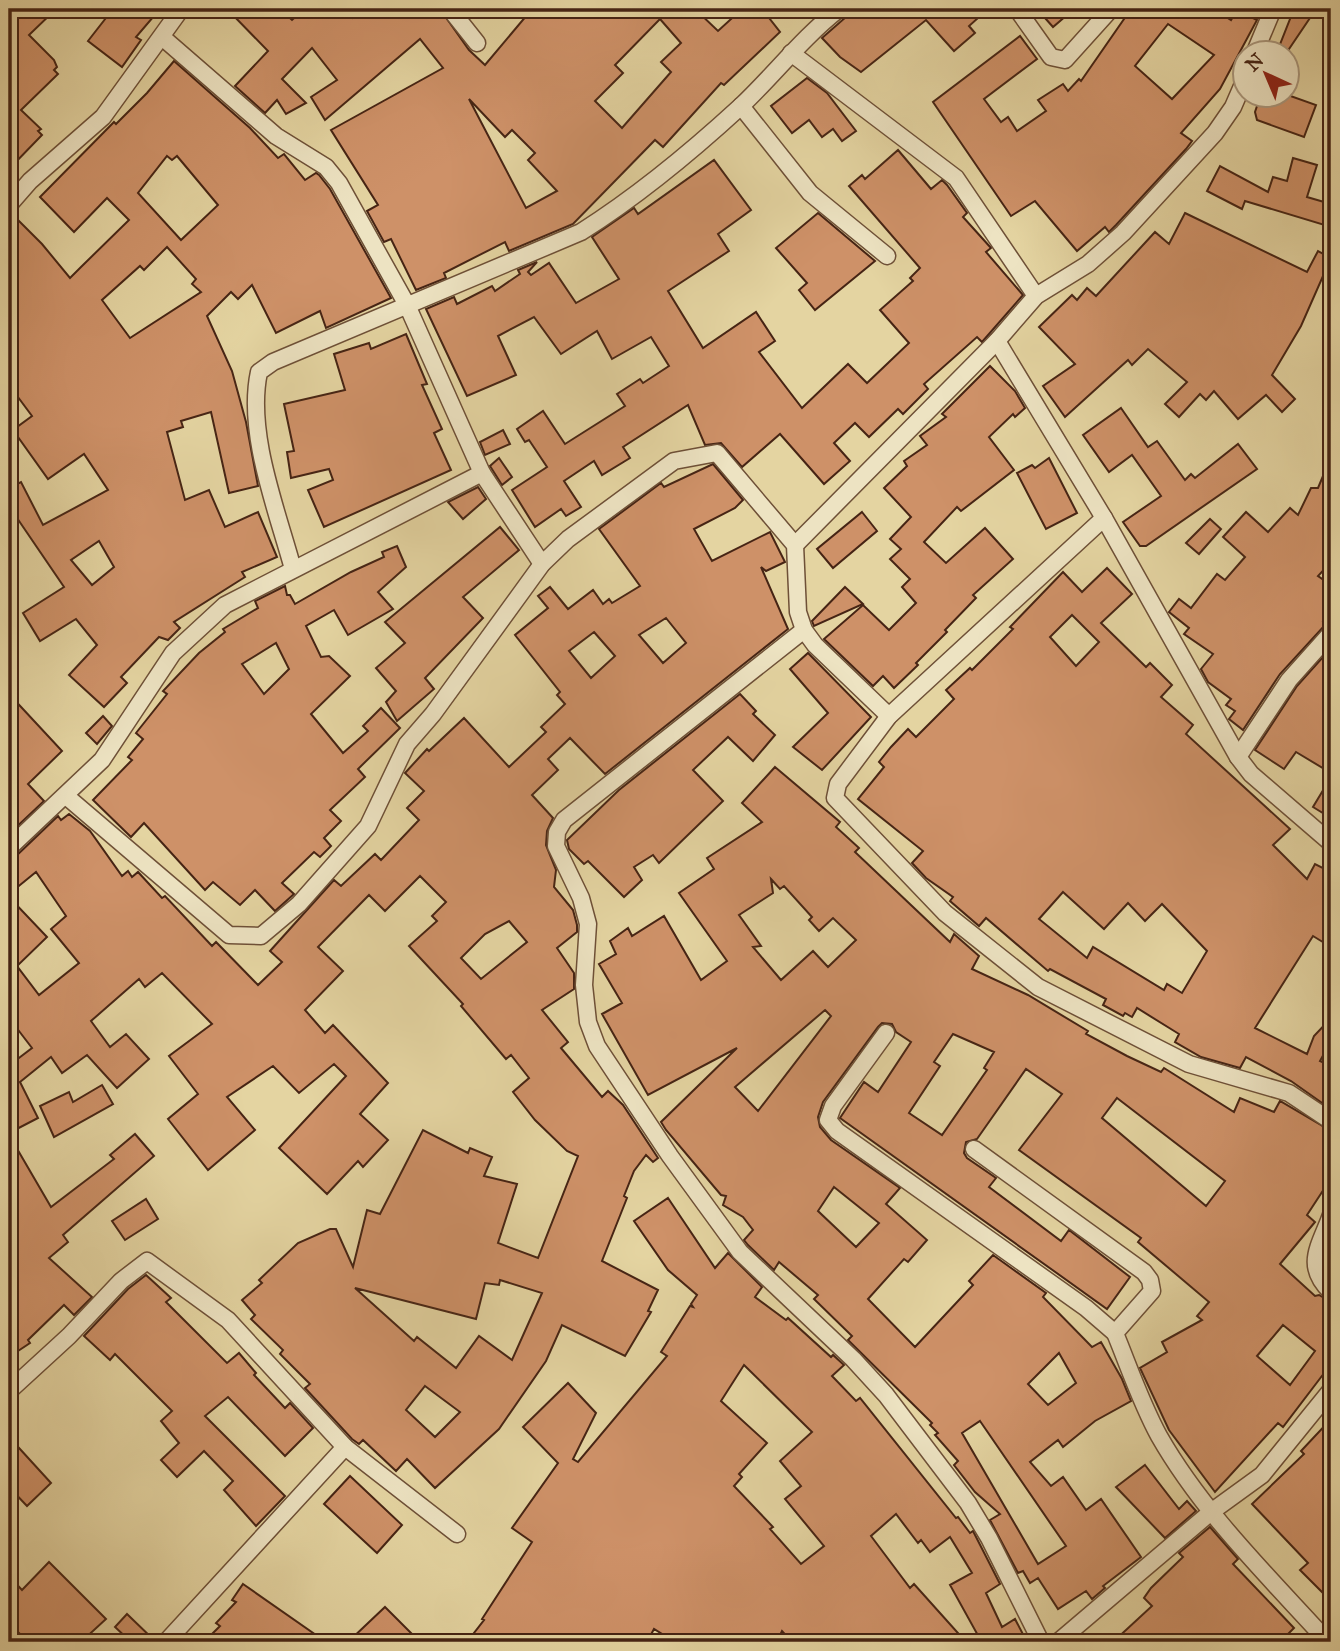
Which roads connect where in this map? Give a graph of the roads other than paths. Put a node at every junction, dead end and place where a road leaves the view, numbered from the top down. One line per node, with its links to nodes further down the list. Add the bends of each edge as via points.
1 (181, 9): 7 (street)
2 (450, 9): 9 (street)
3 (839, 9): 10 (street)
4 (1017, 9): 5 (street, via 1051,57 1065,60)
5 (1111, 9)
6 (1273, 9): 8 (street)
7 (162, 37): 13 (street, via 103,117); 16 (street, via 276,136 326,167 340,183)
8 (1261, 38)
9 (477, 43)
10 (791, 53): 11 (street); 15 (street, via 956,178)
11 (741, 106): 14 (street, via 810,193); 16 (street, via 625,204 581,232)
12 (1232, 108): 15 (street, via 1123,233 1088,264)
13 (9, 205)
14 (887, 256)
15 (1036, 296): 17 (street)
16 (407, 305): 18 (street); 22 (street, via 259,372 261,452)
17 (997, 341): 19 (street); 20 (street)
18 (482, 473): 21 (street); 22 (street)
19 (1104, 518): 25 (street); 26 (street)
20 (795, 545): 21 (street, via 717,453 674,461 568,539); 23 (street, via 798,612)
21 (542, 564): 27 (street, via 407,744 368,826 299,904 261,936 229,935)
22 (293, 569): 27 (street, via 225,605 181,646 102,760)
23 (804, 630): 25 (street); 42 (street, via 564,820 557,832 556,846 581,898 588,925 584,985 588,1022 597,1046 740,1252 886,1395 968,1503)
24 (1331, 633): 26 (street, via 1289,680)
25 (889, 716): 31 (street, via 838,784 835,798 944,913 1038,986 1189,1064 1289,1093)
26 (1238, 757): 28 (street, via 1251,774)
27 (66, 796): 29 (street)
28 (1331, 843)
29 (9, 848)
30 (886, 1033): 35 (street, via 833,1105 828,1120)
31 (1331, 1121)
32 (974, 1149): 35 (street, via 1144,1272 1152,1291)
33 (1331, 1215): 34 (street, via 1314,1265)
34 (1331, 1292)
35 (1115, 1333): 39 (street, via 1160,1437)
36 (1331, 1390): 39 (street, via 1262,1475)
37 (9, 1391): 38 (street, via 147,1261 228,1320)
38 (345, 1447): 40 (street); 41 (street)
39 (1211, 1513): 43 (street); 44 (street)
40 (457, 1534)
41 (166, 1642)
42 (1041, 1642)
43 (1058, 1642)
44 (1328, 1642)

